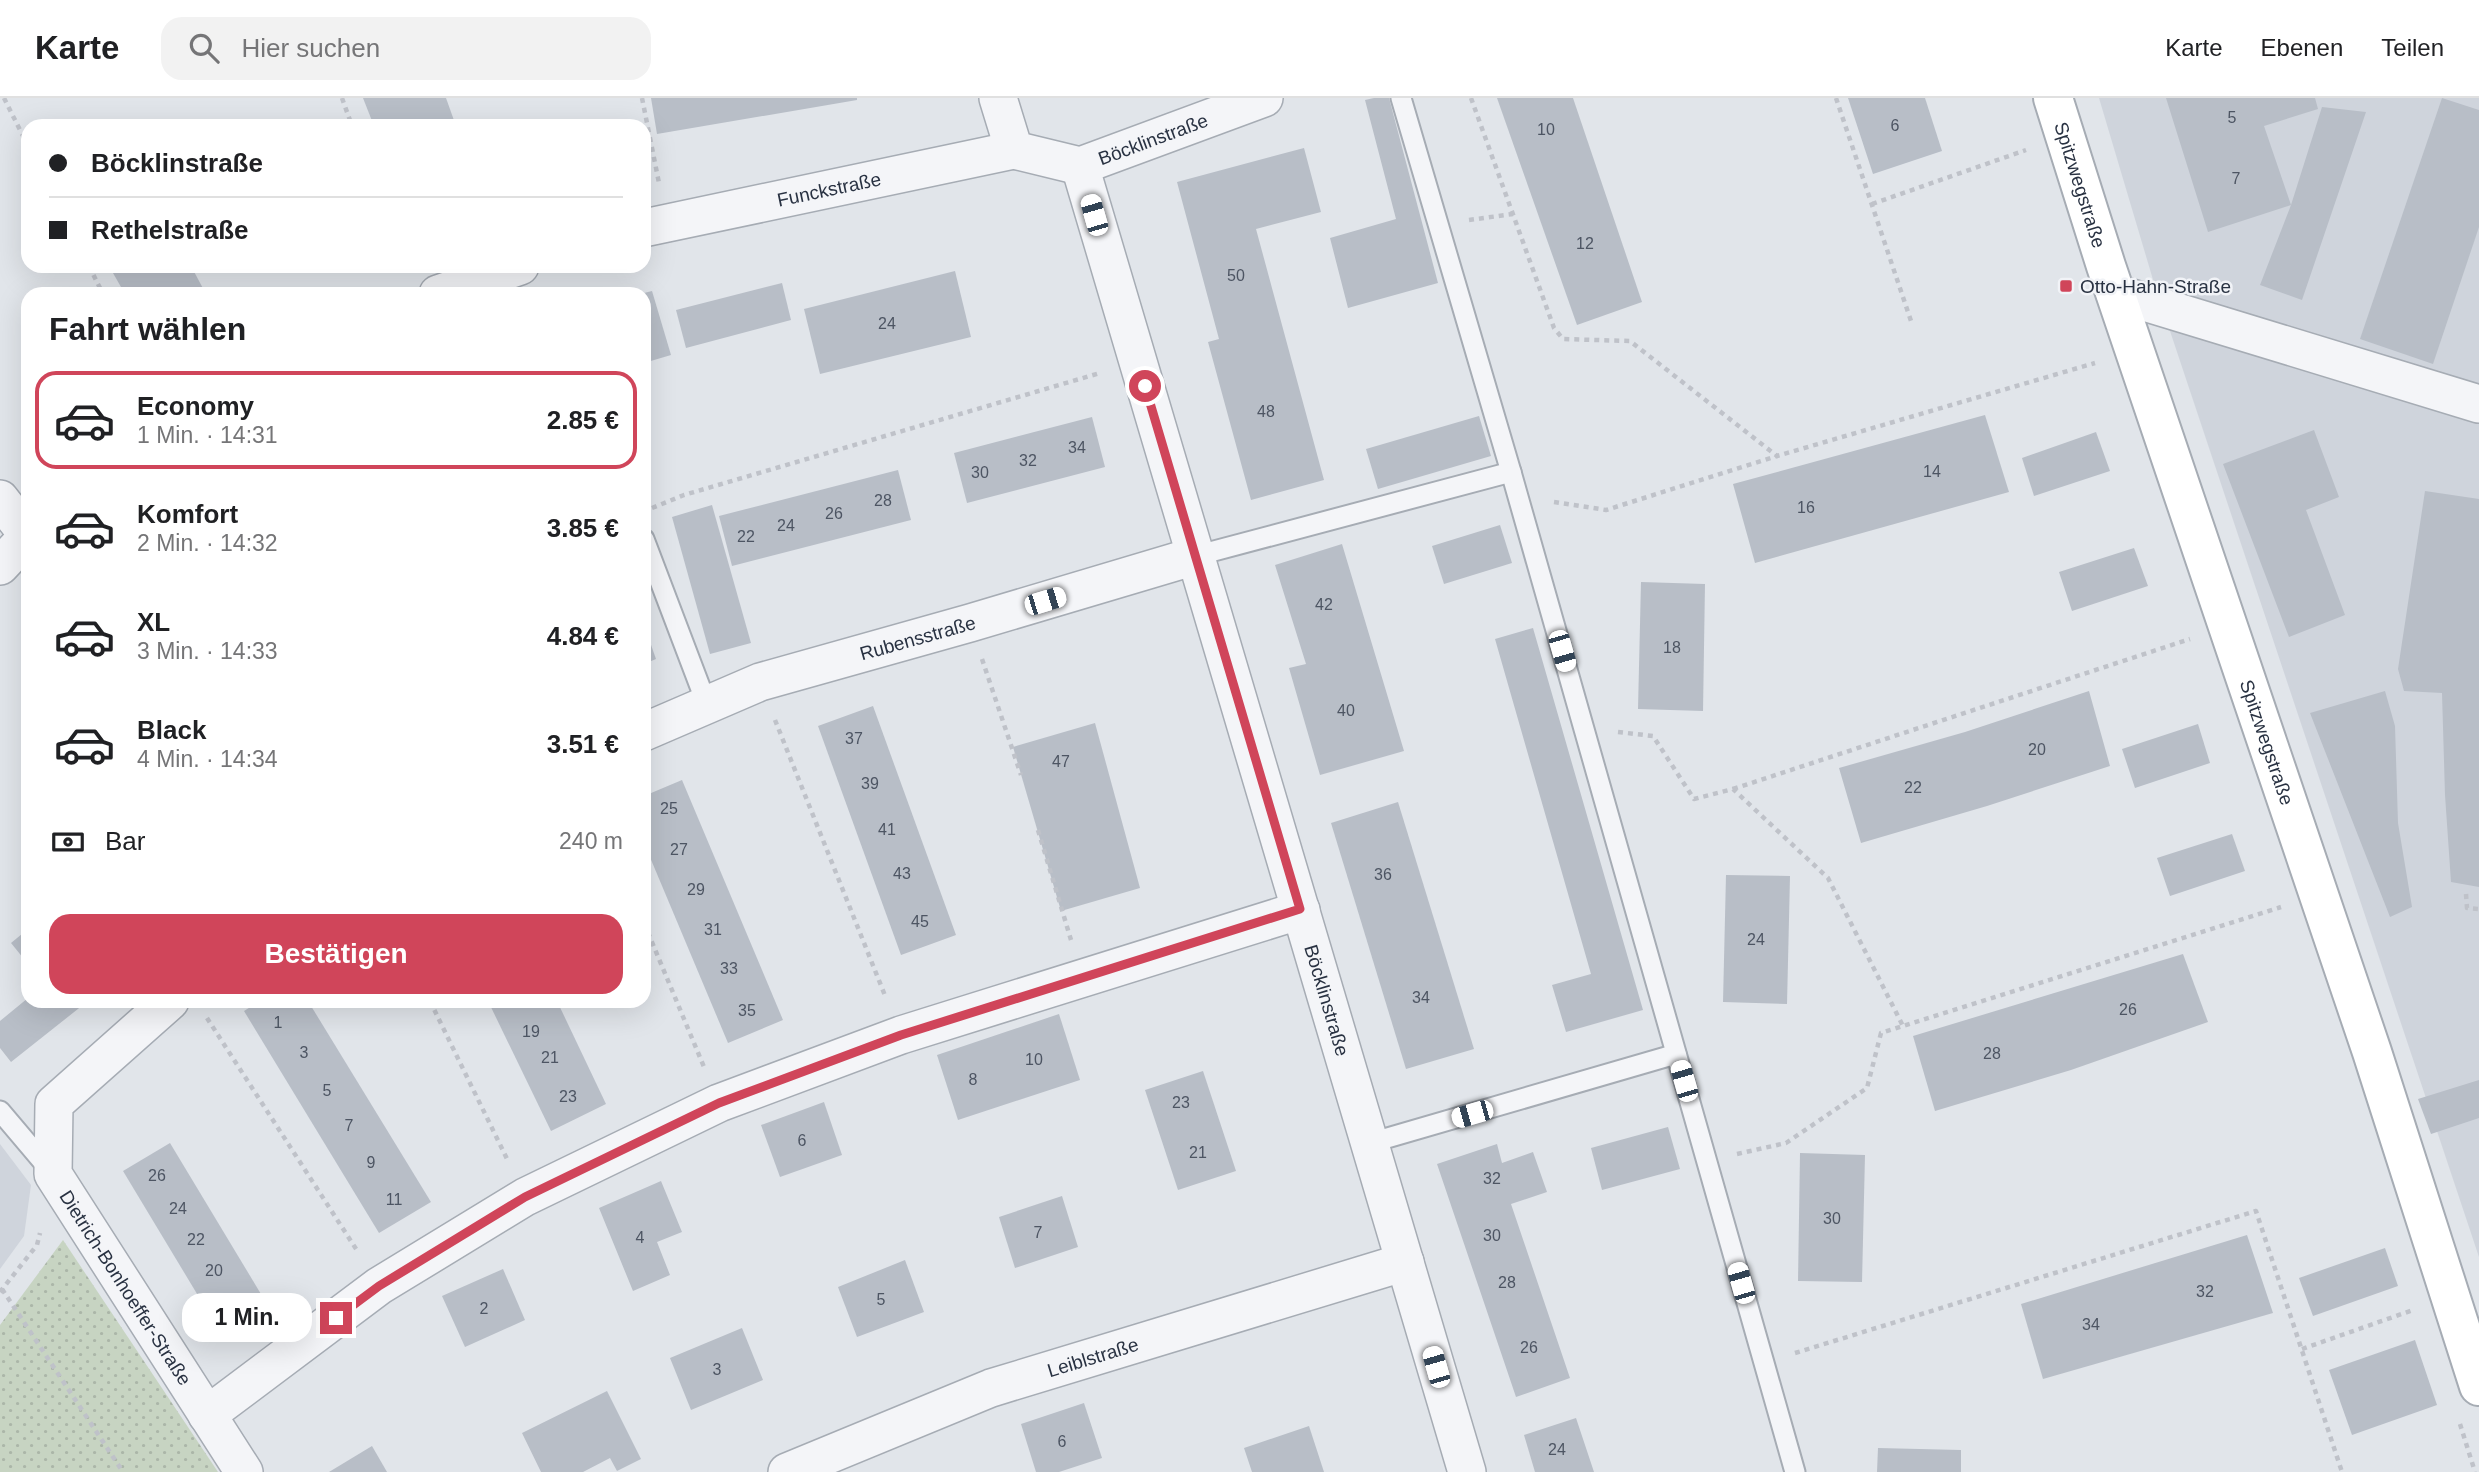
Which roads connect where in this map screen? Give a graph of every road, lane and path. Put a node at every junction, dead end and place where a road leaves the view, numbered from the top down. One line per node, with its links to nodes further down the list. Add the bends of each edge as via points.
1 (1, 98): 12 (path)
2 (342, 98): 10 (path)
3 (642, 98): 11 (path)
4 (998, 98): 14 (street)
5 (1264, 98): 15 (street, Böcklinstraße)
6 (1401, 98): 20 (lane)
7 (1471, 98): 18 (path)
8 (1836, 98): 17 (path)
9 (2053, 98): 13 (street, Spitzwegstraße)
10 (350, 119)
11 (644, 119)
12 (21, 134)
13 (2065, 137): 17 (path); 23 (street, Spitzwegstraße)
14 (1014, 150): 15 (street, Böcklinstraße); 19 (street, Funckstraße)
15 (1080, 166): 26 (street, Böcklinstraße)
16 (651, 185): 19 (path)
17 (1872, 204): 24 (path)
18 (1513, 214): 20 (path); 28 (path, via 1554,328 1563,338 1630,341)
19 (655, 224)
20 (1438, 224): 29 (lane)
21 (500, 273): 22 (street)
22 (458, 287)
23 (2115, 293): 25 (street, Spitzwegstraße); 27 (street)
24 (1911, 321)
25 (2134, 350): 28 (path); 39 (street, Spitzwegstraße)
26 (1137, 362): 32 (path); 35 (street, Böcklinstraße)
27 (2479, 404)
28 (1777, 456): 30 (path, via 1606,509)
29 (1511, 472): 30 (lane); 35 (lane)
30 (1518, 496): 43 (lane)
31 (0, 499): 33 (street)
32 (664, 503)
33 (21, 527)
34 (21, 544): 37 (street)
35 (1195, 556): 38 (street, Rubensstraße); 49 (street, Böcklinstraße)
36 (651, 557): 41 (lane)
37 (0, 566)
38 (970, 624): 40 (street, Rubensstraße); 44 (path)
39 (2228, 627): 45 (path); 48 (street, Spitzwegstraße)
40 (760, 682): 41 (street, Rubensstraße); 57 (path)
41 (707, 705): 42 (street, Rubensstraße)
42 (651, 729)
43 (1584, 729): 45 (path, via 1653,736 1694,799); 58 (lane)
44 (1021, 775)
45 (1733, 789): 56 (path, via 1828,878)
46 (1038, 830): 52 (path)
47 (2466, 894): 50 (path, via 2467,908)
48 (2319, 896): 56 (path); 71 (street, Spitzwegstraße)
49 (1300, 909): 52 (street); 61 (street, Böcklinstraße)
50 (2479, 909)
51 (651, 940): 59 (path)
52 (1082, 977): 57 (street)
53 (186, 1008): 63 (street, via 54,1104)
54 (188, 1008): 66 (path)
55 (433, 1008): 64 (path)
56 (1903, 1026): 62 (path, via 1881,1033 1867,1088 1844,1104 1786,1143)
57 (901, 1035): 59 (street)
58 (1676, 1054): 61 (lane); 62 (lane)
59 (719, 1103): 64 (street)
60 (0, 1111): 63 (lane, Dietrich-Bonhoeffer-Straße)
61 (1370, 1143): 65 (street, Böcklinstraße)
62 (1706, 1160): 70 (lane)
63 (53, 1174): 67 (path, via 37,1245); 72 (street, Dietrich-Bonhoeffer-Straße)
64 (525, 1197): 66 (street)
65 (1405, 1262): 75 (street, Leiblstraße, via 990,1388); 76 (street, Böcklinstraße)
66 (379, 1286): 72 (street)
67 (1, 1291): 73 (path)
68 (2421, 1308): 69 (path)
69 (2302, 1349): 70 (path, via 2256,1211); 78 (path)
70 (1764, 1363): 77 (lane)
71 (2479, 1386)
72 (207, 1415): 74 (street, Dietrich-Bonhoeffer-Straße)
73 (123, 1472)
74 (244, 1472)
75 (787, 1472)
76 (1467, 1472)
77 (1795, 1472)
78 (2342, 1472)

